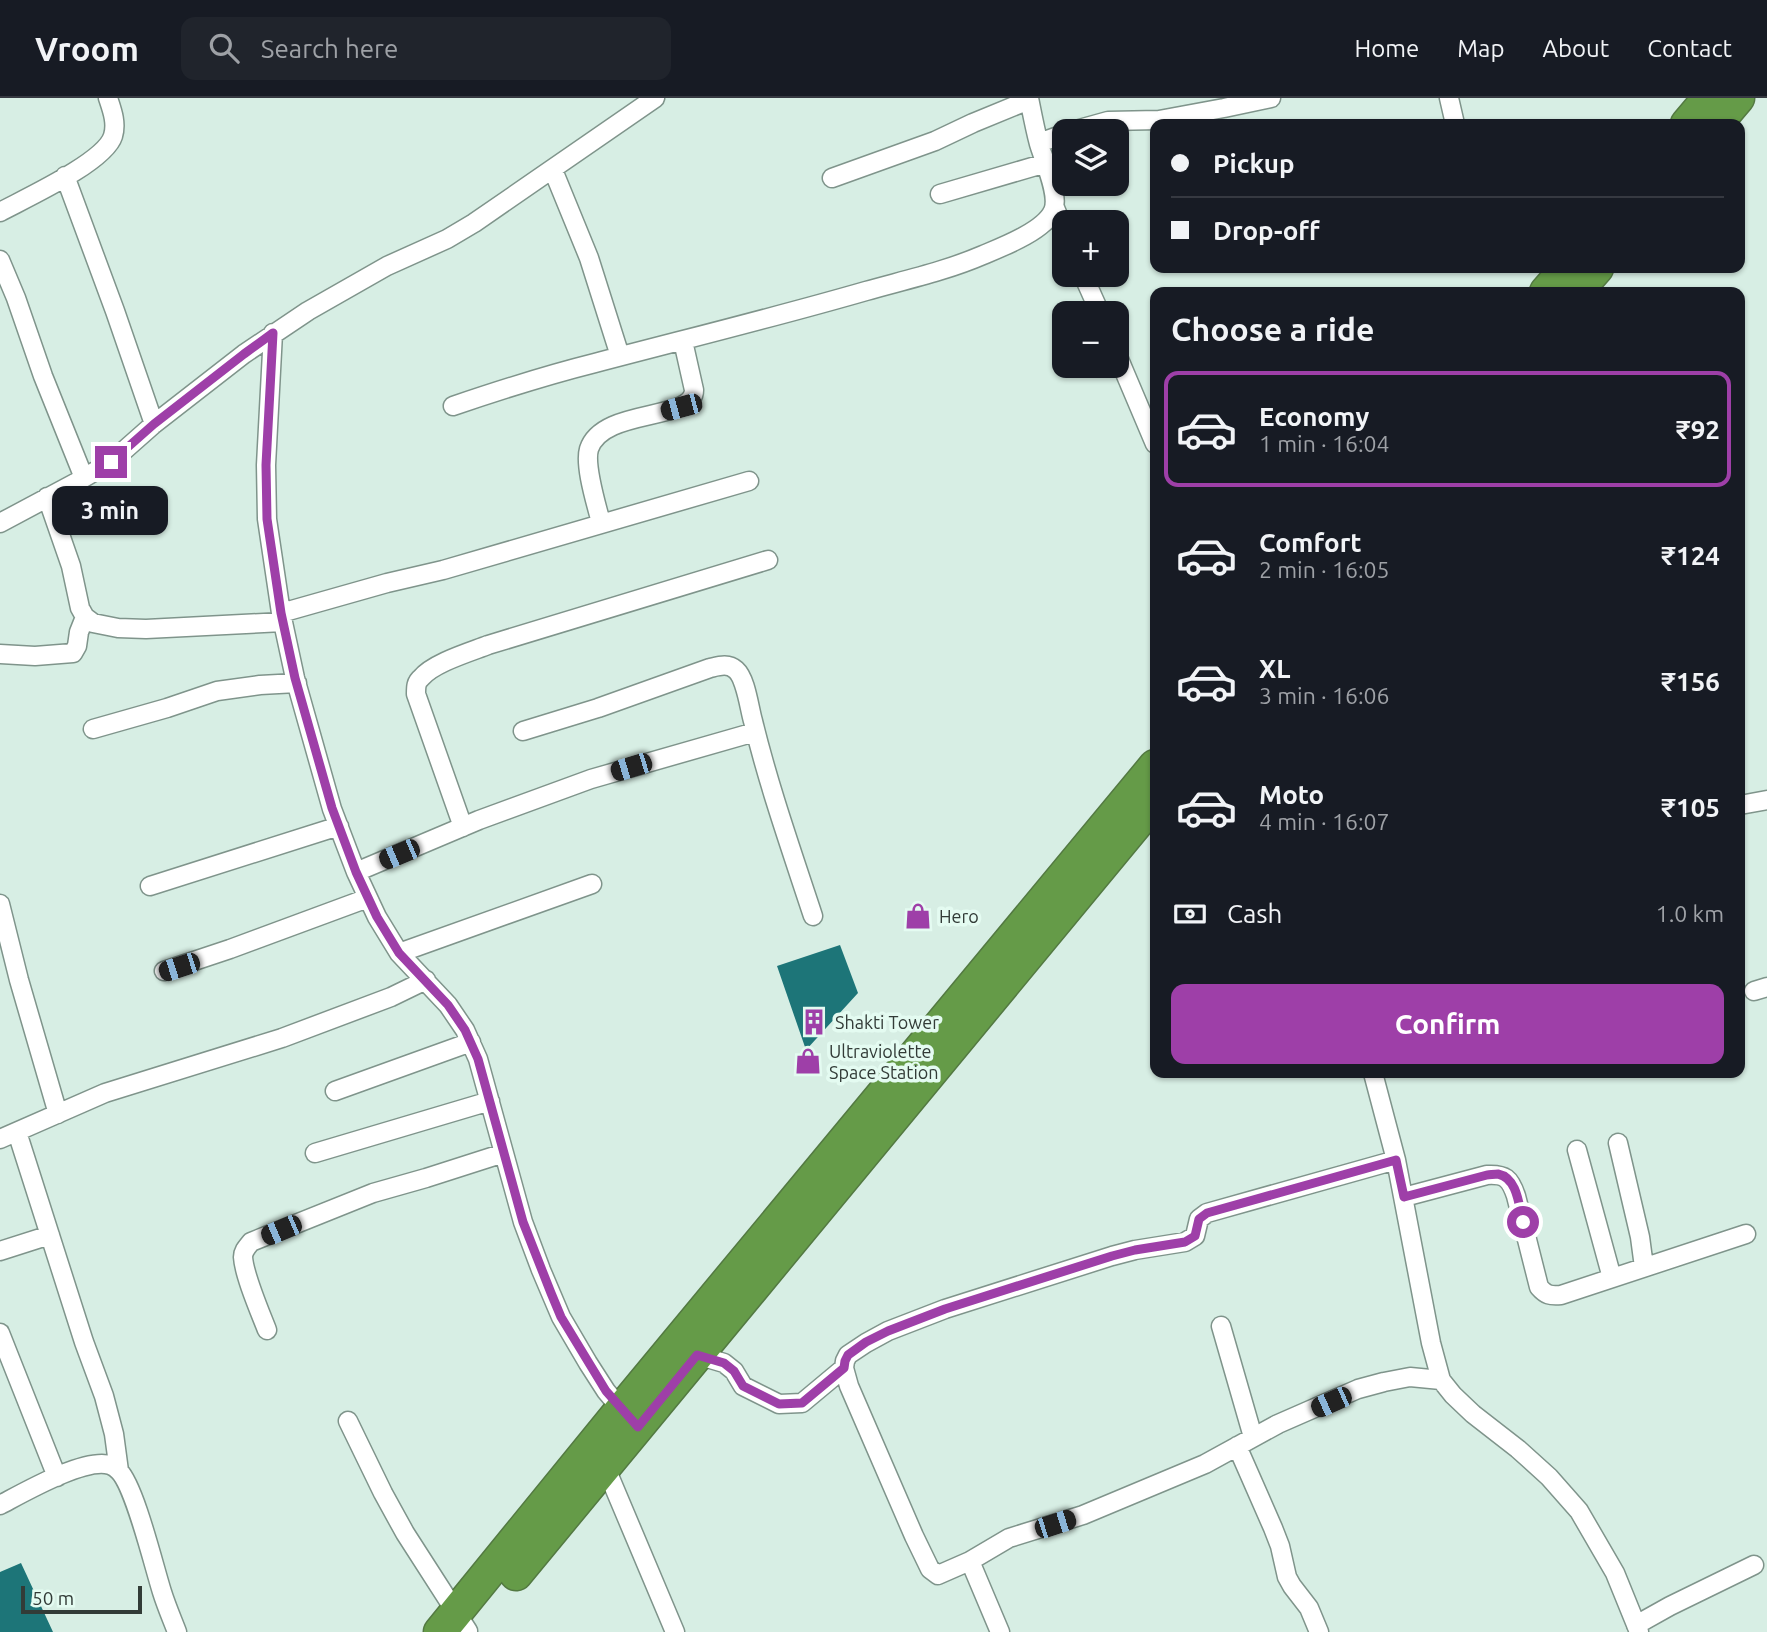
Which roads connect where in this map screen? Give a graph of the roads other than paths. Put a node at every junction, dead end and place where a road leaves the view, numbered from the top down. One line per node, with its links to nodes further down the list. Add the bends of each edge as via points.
1 (108, 98): 18 (street, via 114,116 112,139 106,149)
2 (655, 98): 17 (street)
3 (1271, 98): 8 (street)
4 (1449, 98): 9 (street)
5 (1709, 98): 10 (highway)
6 (1738, 98): 11 (highway)
7 (1029, 99): 15 (street); 19 (street, via 935,141)
8 (1164, 119)
9 (1454, 119)
10 (1691, 119)
11 (1720, 119)
12 (1150, 120): 13 (street)
13 (1129, 121)
14 (1052, 138): 15 (street)
15 (1039, 143): 16 (street)
16 (1046, 163): 20 (street); 21 (street)
17 (553, 170): 28 (street, via 447,240 387,267); 30 (street, via 589,258)
18 (65, 176): 22 (street); 33 (street)
19 (832, 178)
20 (940, 194)
21 (1055, 208): 29 (street, via 1040,226 982,256)
22 (0, 212)
23 (0, 260): 35 (street)
24 (1563, 273): 26 (highway)
25 (1593, 273): 27 (highway)
26 (1550, 287)
27 (1580, 287)
28 (273, 333): 33 (street); 42 (street, via 267,519)
29 (683, 341): 30 (street); 39 (street, via 694,390 690,403 609,427 593,441 588,462)
30 (620, 356): 32 (street)
31 (1127, 378): 34 (street)
32 (453, 406)
33 (154, 424): 35 (street, via 111,462)
34 (1150, 432)
35 (84, 478): 37 (street)
36 (749, 481): 39 (street)
37 (47, 497): 38 (street); 41 (street)
38 (0, 523)
39 (601, 523): 42 (street, via 387,583)
40 (768, 560): 53 (street, via 488,645 449,660 420,678 416,694)
41 (85, 617): 42 (street, via 102,625 146,629); 43 (street, via 73,653)
42 (282, 618): 44 (street)
43 (0, 654)
44 (297, 683): 45 (street, via 217,691); 52 (street)
45 (93, 729)
46 (523, 731): 47 (street, via 722,666 737,671)
47 (755, 732): 53 (street, via 591,779); 59 (street)
48 (1150, 771): 86 (highway)
49 (1767, 800): 50 (street)
50 (1745, 805)
51 (1150, 807): 83 (highway)
52 (339, 826): 54 (street); 56 (street)
53 (463, 827): 54 (street)
54 (356, 872): 57 (street)
55 (592, 884): 60 (street)
56 (150, 886)
57 (368, 898): 60 (street); 61 (street)
58 (0, 904): 67 (street)
59 (813, 916)
60 (399, 953): 62 (street)
61 (164, 971)
62 (426, 981): 63 (street); 67 (street, via 282,1038 105,1093)
63 (471, 1042): 65 (street); 66 (street)
64 (1374, 1078): 73 (street)
65 (335, 1091)
66 (490, 1101): 71 (street); 72 (street)
67 (58, 1114): 68 (street)
68 (8, 1135): 76 (street)
69 (1618, 1143): 78 (street)
70 (1577, 1150): 79 (street)
71 (315, 1153)
72 (504, 1153): 81 (street, via 373,1193 251,1242 243,1255); 86 (street, via 523,1222 561,1317 606,1391)
73 (1396, 1160): 74 (street); 84 (street, via 1207,1213 1199,1219 1195,1236 1185,1242 1112,1256 910,1321 866,1342 848,1355)
74 (1404, 1197): 79 (street, via 1499,1174 1513,1185 1535,1276 1545,1294 1561,1295); 85 (street)
75 (1746, 1234): 78 (street)
76 (50, 1235): 77 (street); 91 (street, via 104,1396)
77 (0, 1251)
78 (1644, 1267): 79 (street)
79 (1612, 1278)
80 (1221, 1326): 88 (street)
81 (267, 1330)
82 (0, 1333): 92 (street)
83 (697, 1355): 84 (street, via 724,1363 743,1386 779,1404 802,1403); 86 (highway)
84 (844, 1368): 94 (street, via 930,1569 938,1575)
85 (1441, 1380): 88 (street, via 1410,1377 1358,1389); 97 (street, via 1473,1415 1518,1449 1579,1510 1615,1573)
86 (630, 1419): 90 (highway); 96 (highway)
87 (348, 1421): 96 (street)
88 (1253, 1437): 89 (street)
89 (1237, 1446): 94 (street, via 1083,1515 1009,1538); 101 (street, via 1280,1546 1287,1577)
90 (605, 1466): 96 (highway); 99 (street)
91 (119, 1471): 92 (street, via 109,1465 94,1465); 98 (street, via 135,1504)
92 (57, 1477): 93 (street)
93 (0, 1505)
94 (970, 1561): 100 (street)
95 (1755, 1565): 97 (street, via 1670,1606)
96 (458, 1627)
97 (1637, 1629)
98 (177, 1632)
99 (676, 1632)
100 (1000, 1632)
101 (1319, 1632)

